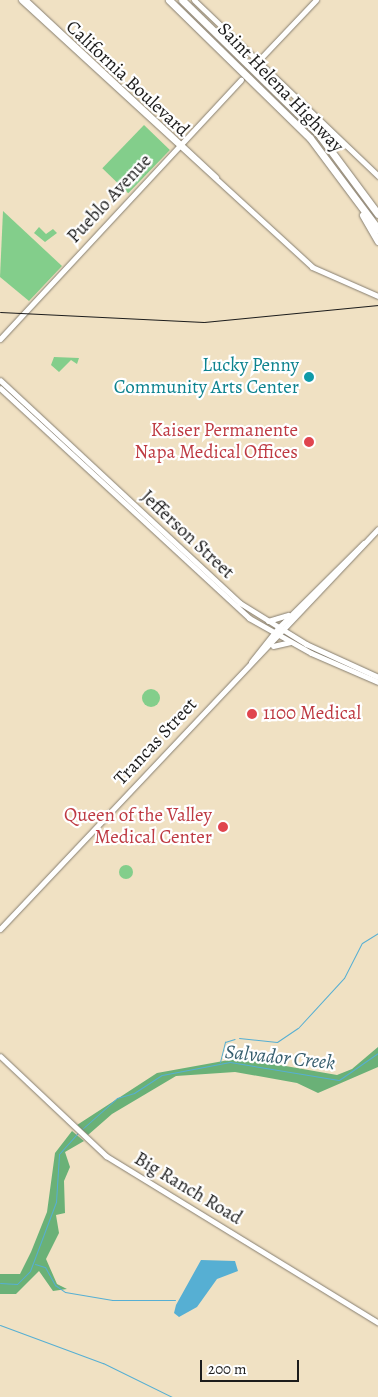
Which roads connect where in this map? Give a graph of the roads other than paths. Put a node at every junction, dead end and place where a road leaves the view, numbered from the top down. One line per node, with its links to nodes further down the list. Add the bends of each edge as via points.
1 (21, 0): 9 (street, California Boulevard)
2 (26, 0): 9 (street, California Boulevard)
3 (170, 0): 12 (highway, Saint Helena Highway, via 298,125)
4 (182, 0): 10 (highway, Saint Helena Highway)
5 (194, 0): 7 (street)
6 (316, 0): 7 (street)
7 (259, 60): 11 (street)
8 (241, 80): 9 (street, Pueblo Avenue)
9 (181, 145): 17 (street, California Boulevard, via 312,267); 18 (street, Pueblo Avenue)
10 (340, 160): 13 (highway); 14 (highway, Saint Helena Highway)
11 (378, 176)
12 (344, 180): 15 (highway, Saint Helena Highway); 16 (highway)
13 (378, 206)
14 (378, 214)
15 (378, 229)
16 (378, 241)
17 (378, 296)
18 (0, 339)
19 (0, 380): 26 (street, Jefferson Street, via 217,584)
20 (0, 388): 27 (street, Jefferson Street, via 200,575)
21 (378, 529): 22 (street, Trancas Street)
22 (365, 543): 23 (street, Trancas Street); 23 (street, Trancas Street, via 337,567)
23 (327, 581): 24 (street, Trancas Street); 25 (street, Trancas Street)
24 (295, 611): 26 (street); 28 (street, Trancas Street)
25 (295, 619): 30 (street, Trancas Street); 31 (street, via 292,628)
26 (266, 621): 28 (street, Jefferson Street)
27 (262, 626): 29 (street, Jefferson Street); 32 (street)
28 (278, 628): 29 (street, Trancas Street); 30 (street, Jefferson Street)
29 (273, 632): 30 (street, Jefferson Street); 32 (street, Trancas Street)
30 (282, 634): 31 (street, Jefferson Street); 33 (street, Jefferson Street); 34 (street, Trancas Street)
31 (297, 639): 36 (street, Jefferson Street)
32 (267, 640): 35 (street, Trancas Street)
33 (290, 642): 34 (street); 37 (street, Jefferson Street)
34 (267, 648): 35 (street, Trancas Street)
35 (251, 662): 38 (street, Trancas Street)
36 (378, 677)
37 (378, 682)
38 (0, 929)
39 (0, 1056): 40 (street, Big Ranch Road, via 116,1163)
40 (378, 1323)

